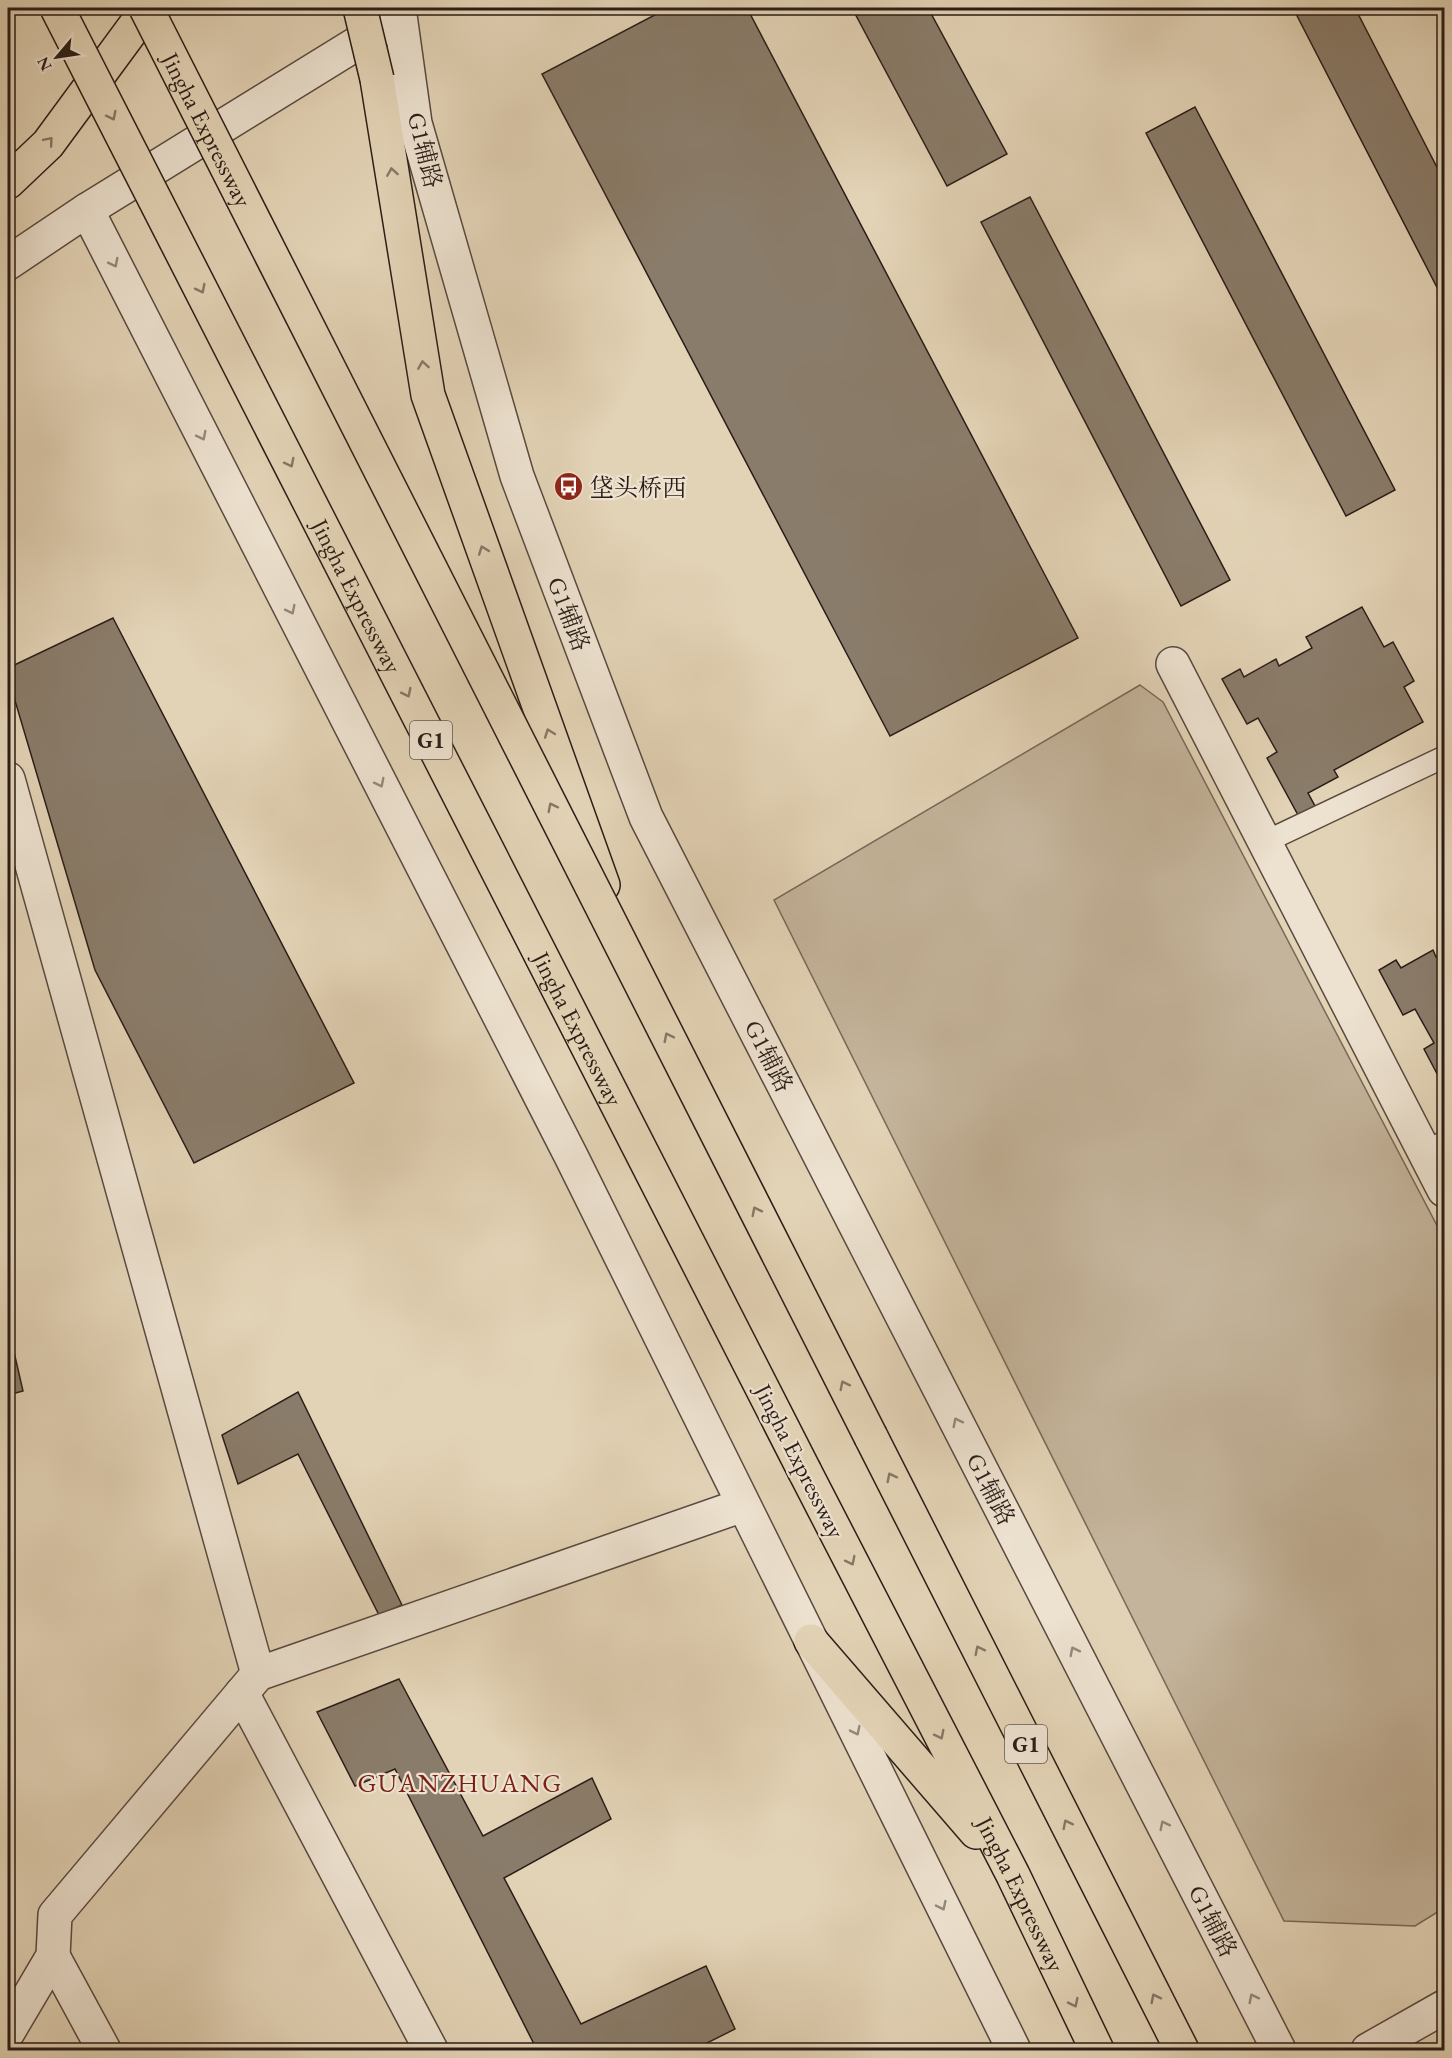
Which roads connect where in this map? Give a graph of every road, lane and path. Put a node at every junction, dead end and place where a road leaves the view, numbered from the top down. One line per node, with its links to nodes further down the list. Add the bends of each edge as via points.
1 (57, 8): 18 (highway, Jingha Expressway / G1, one-way to 18, bridge)
2 (147, 8): 5 (highway, one-way to 2, via 48,144); 12 (highway, Jingha Expressway / G1, one-way to 2, bridge)
3 (360, 8): 12 (highway, one-way to 3, bridge, via 428,395 377,79)
4 (404, 11): 6 (street); 27 (street, G1辅路, one-way to 4, via 646,817 517,476 415,123)
5 (8, 182)
6 (87, 210): 7 (street); 15 (street, one-way to 15, via 571,1156)
7 (8, 263)
8 (1173, 664): 11 (street)
9 (1444, 757): 11 (lane)
10 (8, 779): 17 (street)
11 (1265, 842): 13 (street)
12 (632, 966): 26 (highway, Jingha Expressway / G1, one-way to 12, bridge)
13 (1435, 1147): 14 (street)
14 (1444, 1190)
15 (743, 1504): 16 (street); 17 (street)
16 (811, 1641): 18 (highway); 24 (street, one-way to 24)
17 (250, 1683): 19 (street, via 55,1915); 23 (street)
18 (1012, 1875): 25 (highway, Jingha Expressway / G1, one-way to 25)
19 (53, 1956): 21 (street); 22 (street)
20 (1444, 2007): 28 (street)
21 (8, 2032)
22 (104, 2050)
23 (431, 2050)
24 (1014, 2050)
25 (1097, 2050)
26 (1182, 2050)
27 (1279, 2050)
28 (1368, 2050)

